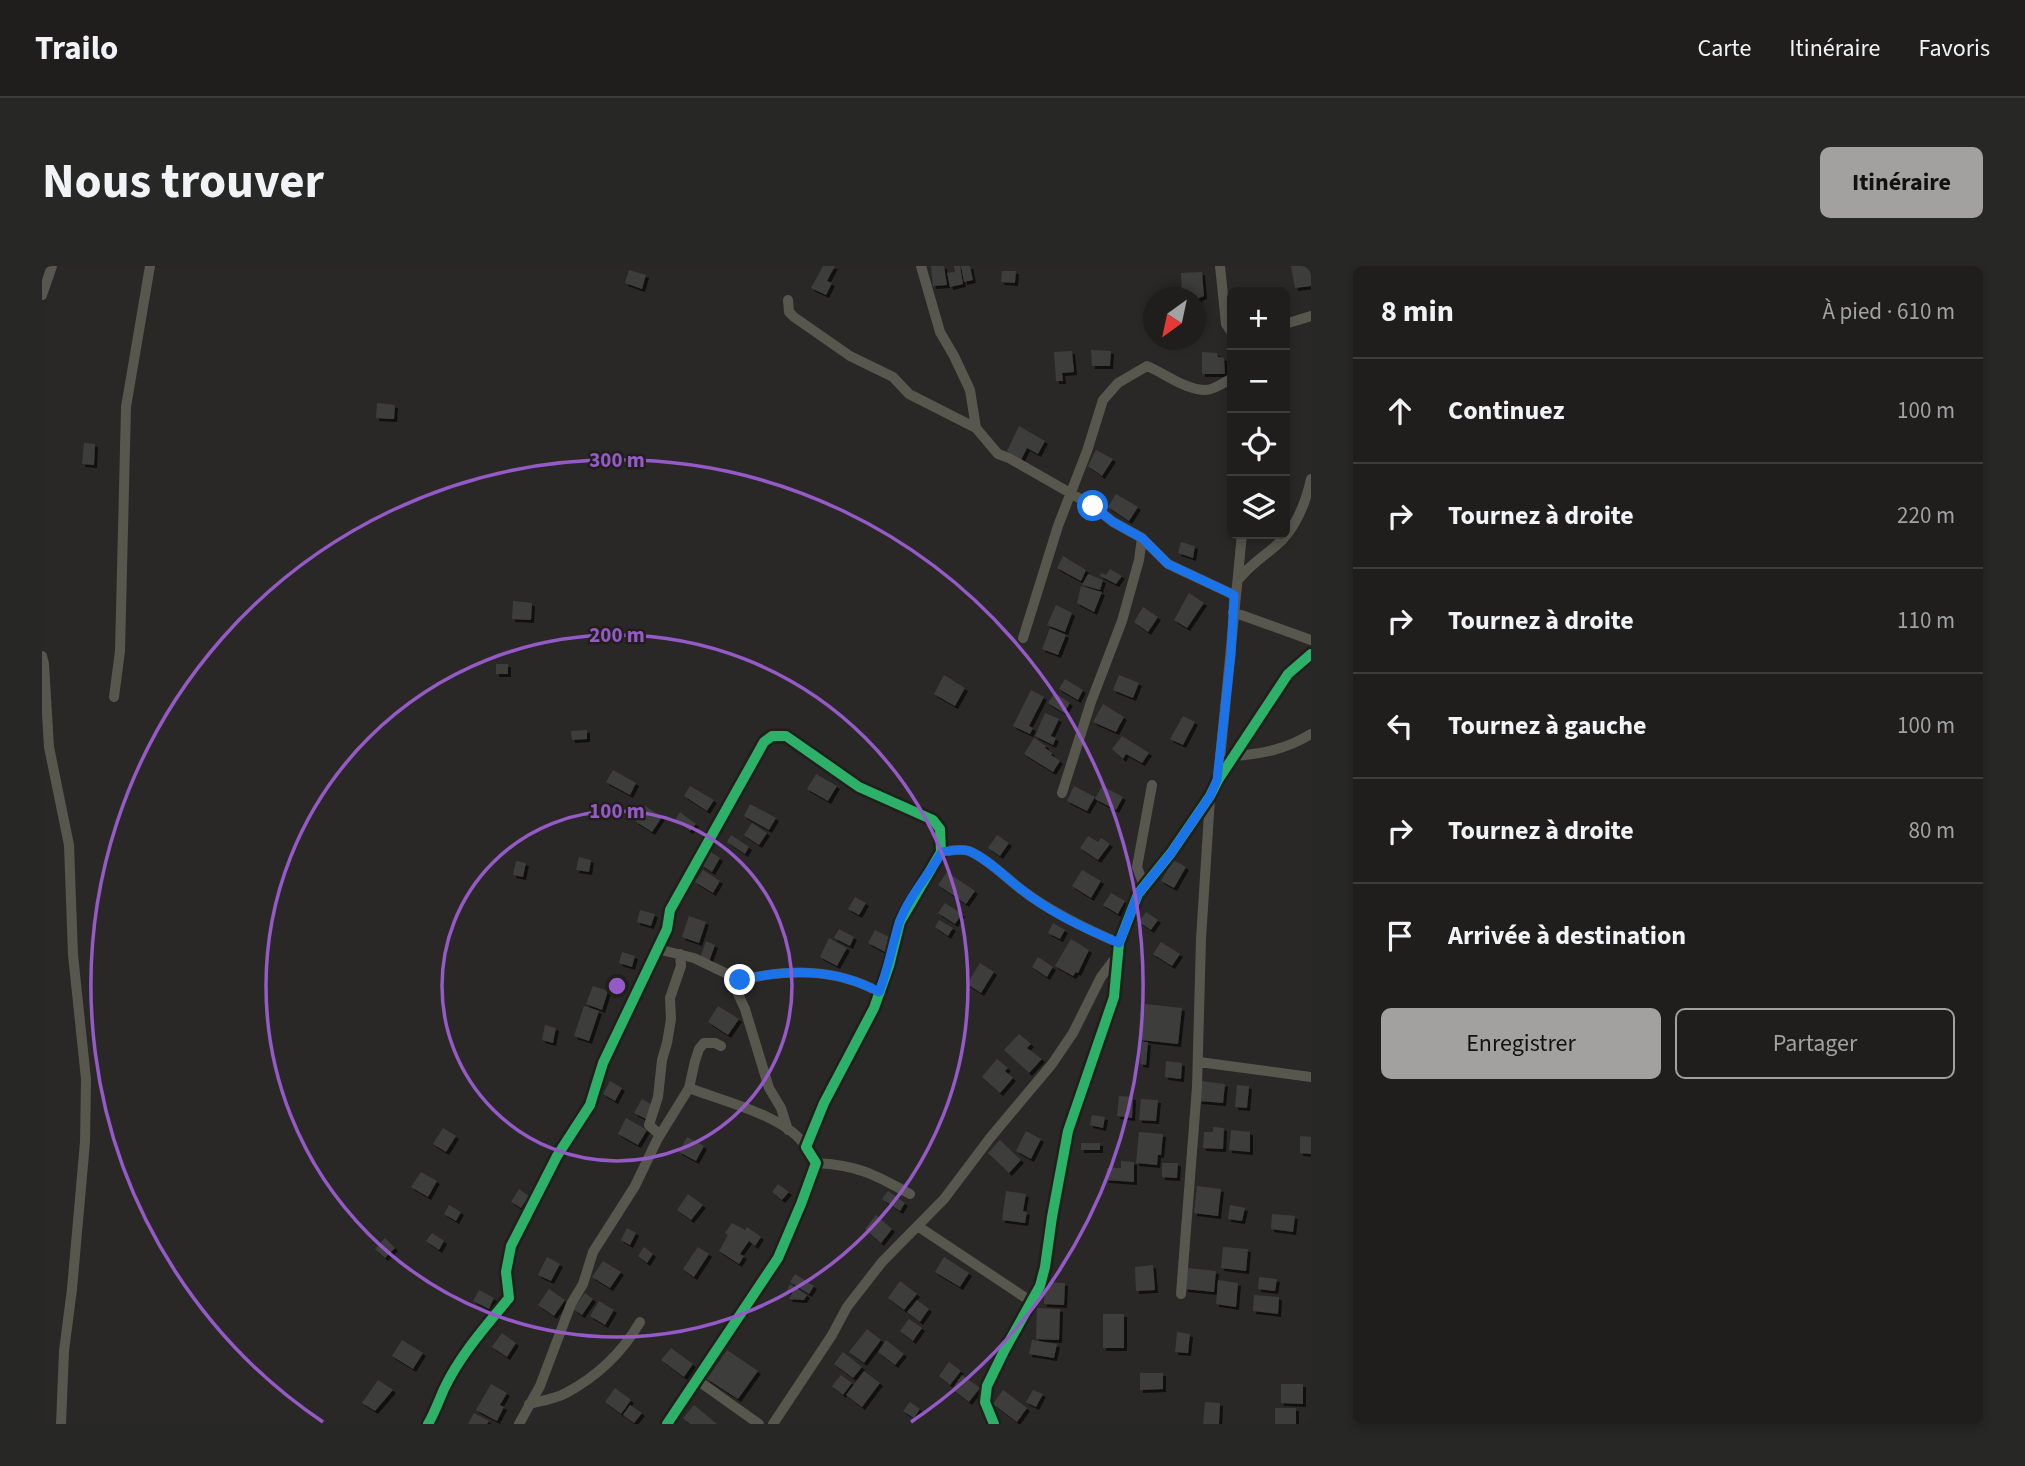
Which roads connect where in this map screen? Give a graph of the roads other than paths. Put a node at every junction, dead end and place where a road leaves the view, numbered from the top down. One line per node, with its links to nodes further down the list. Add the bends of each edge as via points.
1 (52, 266): 5 (street)
2 (150, 266): 23 (street, via 127,407 120,651)
3 (921, 266): 11 (street, via 940,332 970,390)
4 (1220, 266): 9 (street)
5 (42, 295)
6 (788, 300): 11 (street, via 794,317 850,356 884,371 909,394)
7 (1311, 316): 8 (street)
8 (1290, 322)
9 (1227, 326)
10 (1227, 380): 13 (street, via 1208,390 1183,385 1147,366 1118,383 1103,400)
11 (976, 428): 13 (street, via 998,454)
12 (1311, 479): 16 (street, via 1304,508 1283,538)
13 (1069, 494): 14 (street); 19 (street)
14 (1142, 538): 17 (street, via 1168,564); 28 (street, via 1122,621)
15 (1241, 539): 16 (street)
16 (1237, 582): 17 (street)
17 (1234, 595): 18 (street)
18 (1233, 612): 20 (street); 26 (street)
19 (1023, 638)
20 (1311, 640)
21 (1311, 654): 25 (street, via 1289,674)
22 (42, 656): 54 (street, via 49,747 69,845 73,955 86,1079 85,1142)
23 (114, 697)
24 (1311, 734): 25 (street, via 1262,754)
25 (1235, 755): 26 (street)
26 (1217, 780): 29 (street)
27 (1152, 785): 31 (street, via 1137,867)
28 (1062, 793)
29 (1210, 796): 31 (street); 39 (street)
30 (942, 852): 32 (street, via 968,851 1024,892); 33 (street, via 940,829 933,820 859,787 786,736 772,736 764,742 670,910); 37 (street, via 900,922)
31 (1144, 886): 32 (street)
32 (1119, 943): 35 (street)
33 (657, 949): 34 (street); 55 (street, via 603,1063 590,1105 556,1156 511,1246 506,1272 509,1298 475,1339)
34 (680, 954): 36 (street); 43 (street, via 658,1097 649,1125)
35 (1117, 956): 47 (street, via 1052,1063); 49 (street, via 1114,997 1068,1131 1045,1267)
36 (740, 980): 37 (street, via 808,971); 42 (street, via 738,995)
37 (879, 992): 44 (street)
38 (721, 1046): 41 (street, via 704,1043 699,1049)
39 (1199, 1062): 40 (street); 48 (street)
40 (1311, 1077)
41 (690, 1088): 42 (street, via 765,1116); 43 (street)
42 (788, 1130): 44 (street)
43 (660, 1135): 52 (street, via 635,1186 593,1252)
44 (806, 1147): 45 (street)
45 (816, 1163): 46 (street, via 846,1165 875,1174); 51 (street, via 778,1258)
46 (910, 1194)
47 (919, 1227): 49 (street); 59 (street, via 882,1262 847,1307)
48 (1181, 1294)
49 (1032, 1302): 53 (street, via 987,1386 985,1402)
50 (640, 1322): 52 (street, via 600,1371 564,1394)
51 (697, 1380): 57 (street); 58 (street)
52 (529, 1404): 56 (street)
53 (995, 1423)
54 (61, 1424)
55 (428, 1424)
56 (519, 1424)
57 (667, 1424)
58 (759, 1424)
59 (773, 1424)

